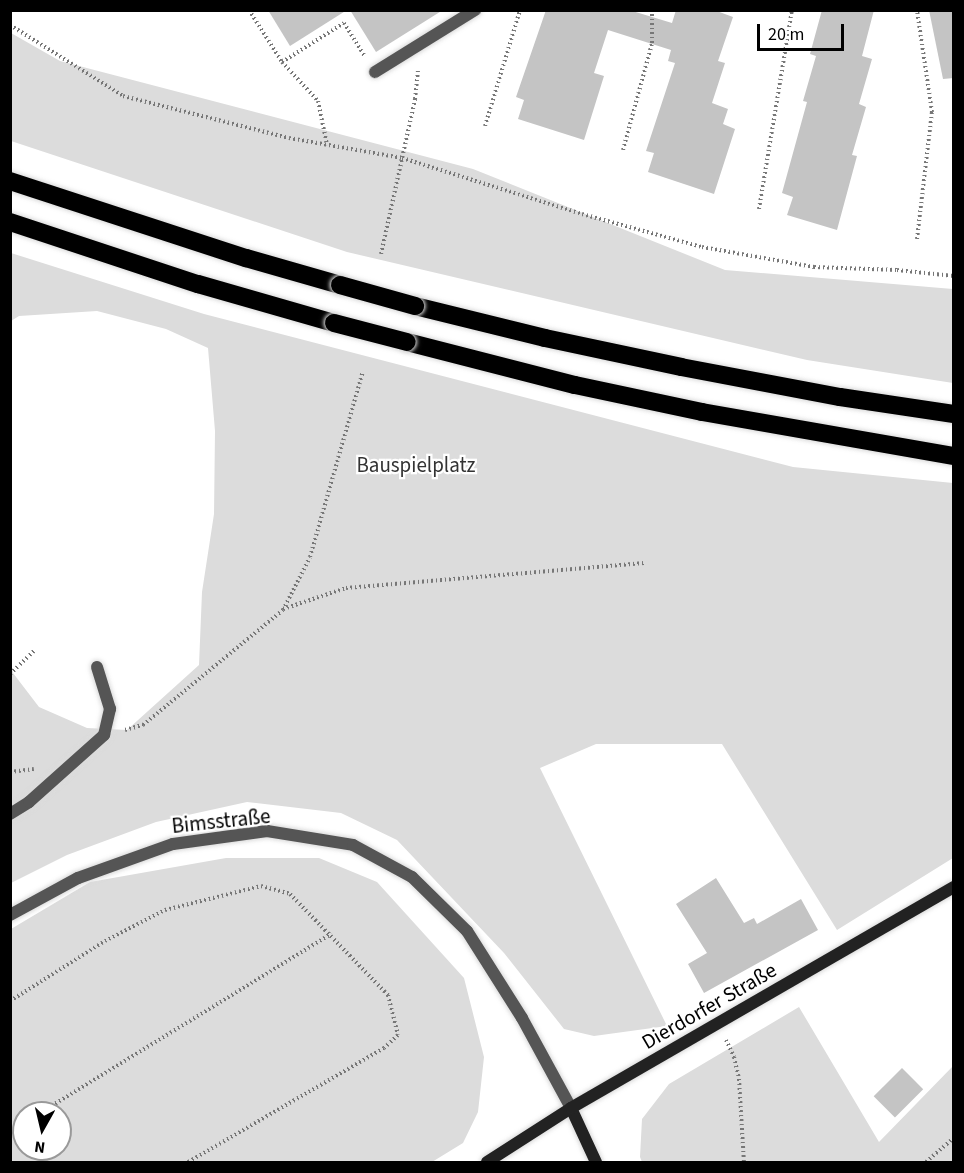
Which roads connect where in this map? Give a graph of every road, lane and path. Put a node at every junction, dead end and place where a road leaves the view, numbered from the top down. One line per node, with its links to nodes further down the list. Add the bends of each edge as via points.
1 (249, 10): 9 (path)
2 (475, 10): 8 (street)
3 (520, 10): 11 (path)
4 (652, 10): 13 (path, via 652,43)
5 (792, 10): 16 (path)
6 (917, 10): 18 (path, via 932,112)
7 (10, 25): 12 (path, via 123,96)
8 (420, 44): 10 (street); 14 (path, via 415,99)
9 (282, 62): 10 (path, via 344,24); 12 (path, via 318,101)
10 (375, 72)
11 (486, 126)
12 (327, 145): 14 (path)
13 (623, 150)
14 (402, 158): 19 (path); 20 (path, via 702,247 814,267)
15 (10, 181): 22 (highway, bridge, via 224,251 544,338 840,397)
16 (759, 209)
17 (10, 222): 23 (highway, bridge, via 198,284 574,384 702,412)
18 (917, 239)
19 (381, 255)
20 (954, 276)
21 (363, 371): 25 (path, via 310,557)
22 (954, 414)
23 (954, 456)
24 (644, 563): 25 (path, via 346,588)
25 (283, 610): 29 (path, via 143,725)
26 (35, 650): 28 (path)
27 (97, 667): 29 (street, via 110,709)
28 (10, 674)
29 (104, 735): 30 (street, via 29,802)
30 (10, 814)
31 (954, 887): 35 (main road, Dierdorfer Straße)
32 (10, 915): 37 (street, Bimsstraße, via 78,878 173,844 267,831 353,845 412,877 467,931 522,1018)
33 (331, 934): 34 (path, via 290,894 261,886 165,909 105,941); 36 (path); 39 (path, via 388,995 398,1035 384,1048)
34 (10, 1001)
35 (718, 1024): 37 (main road, Dierdorfer Straße); 42 (path, via 734,1057 739,1079)
36 (60, 1101)
37 (571, 1108): 40 (main road, Dierdorfer Straße); 41 (main road)
38 (954, 1138): 43 (path)
39 (188, 1162)
40 (487, 1162)
41 (596, 1162)
42 (744, 1162)
43 (926, 1162)

